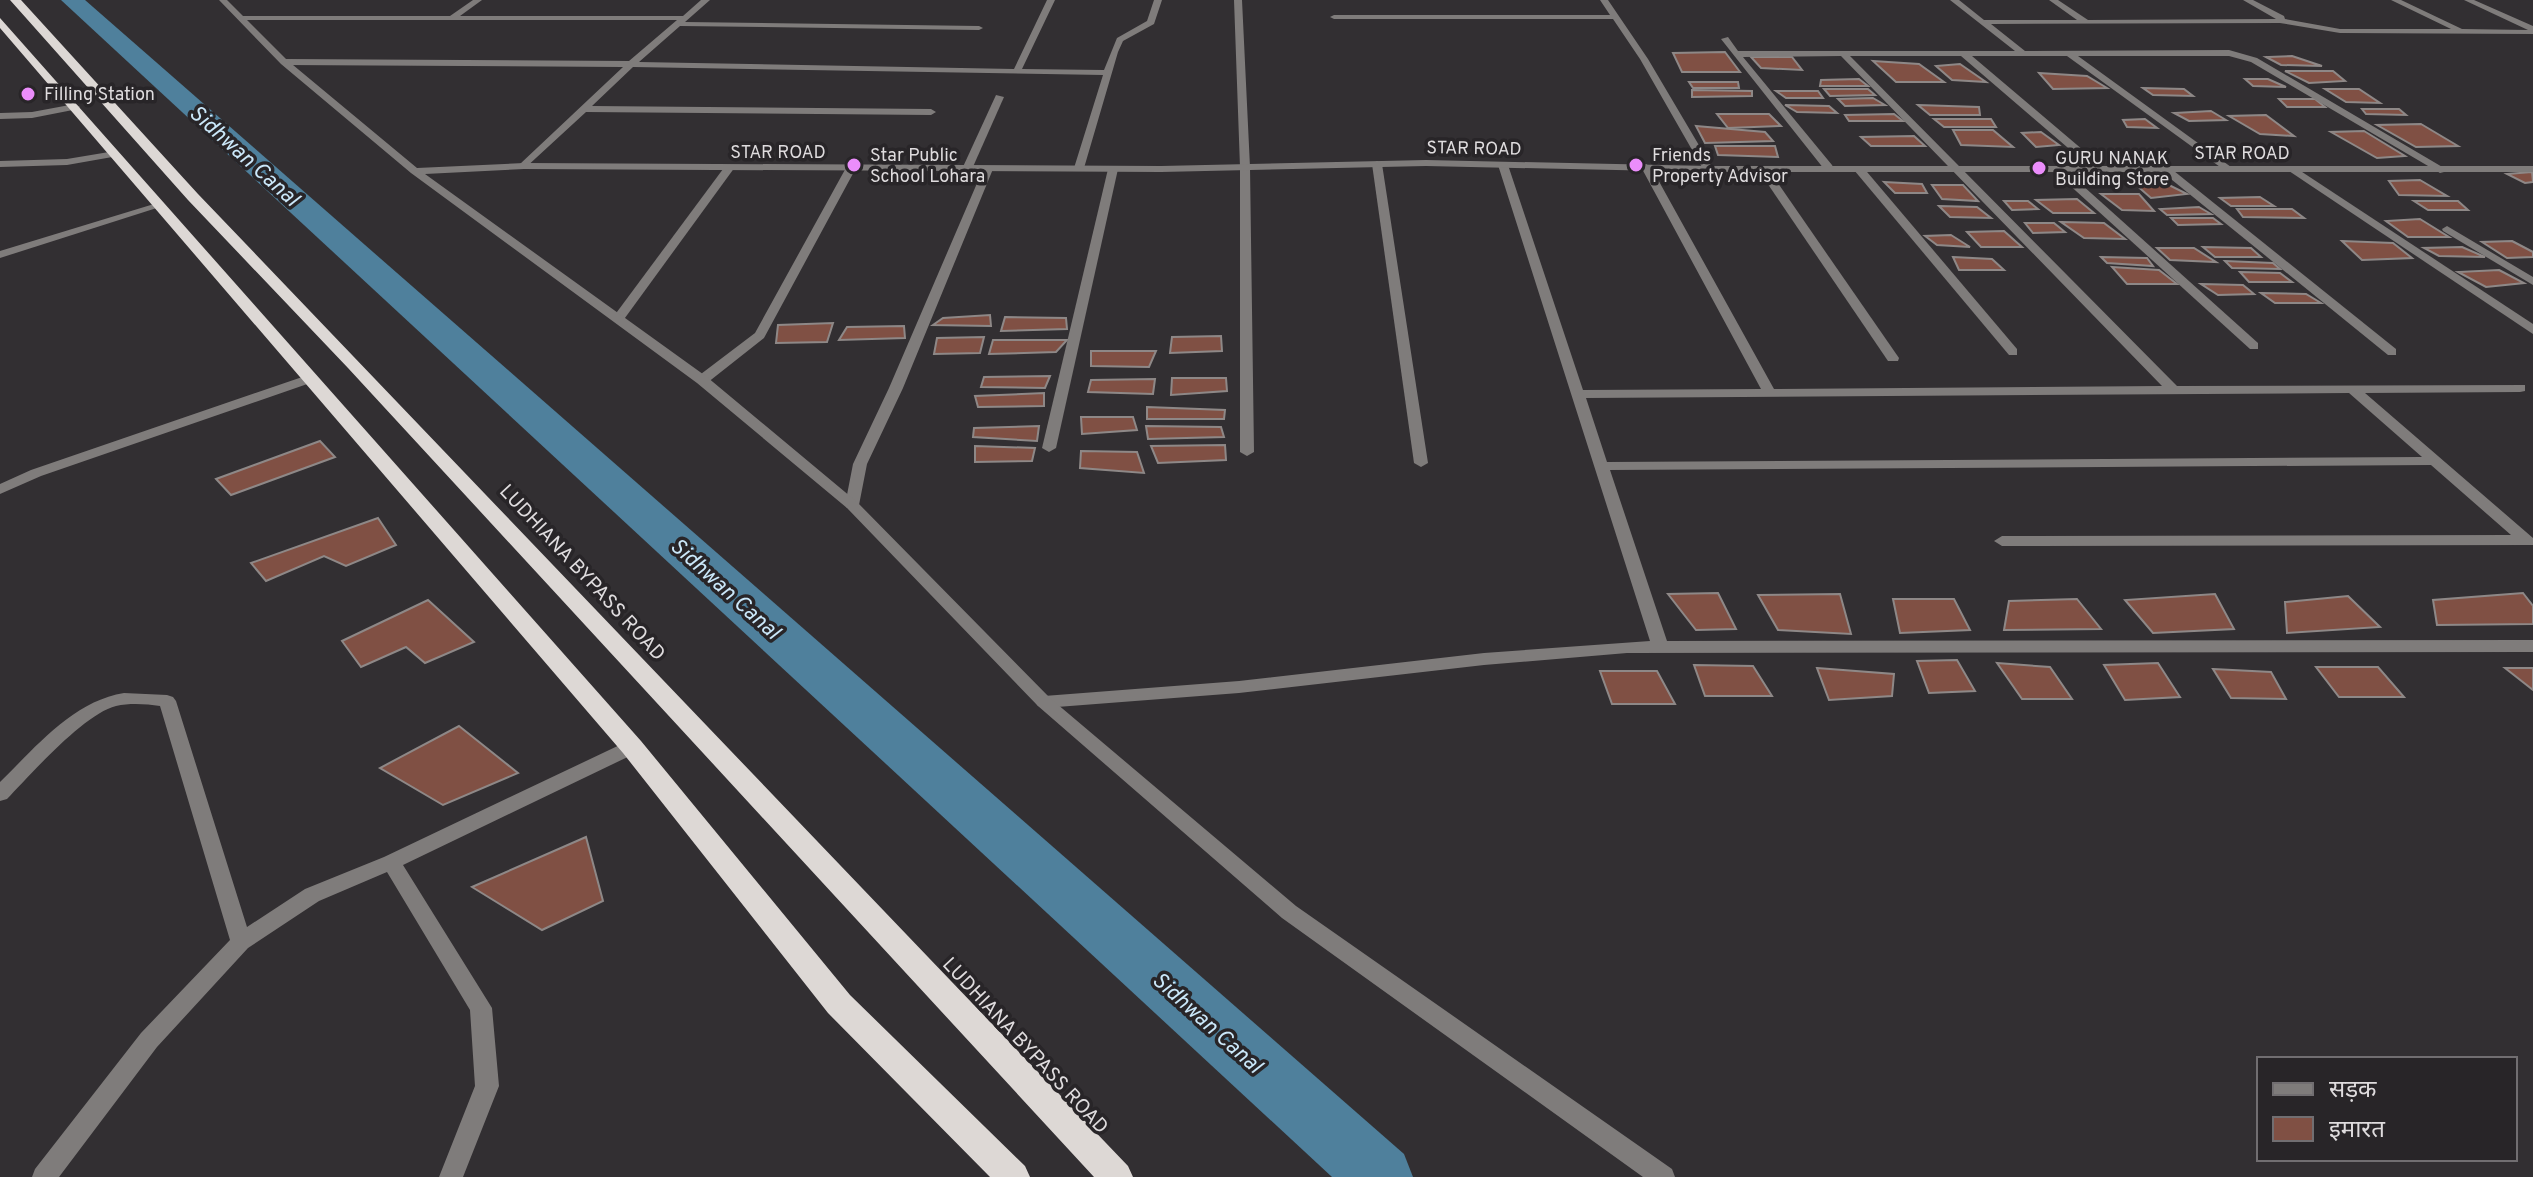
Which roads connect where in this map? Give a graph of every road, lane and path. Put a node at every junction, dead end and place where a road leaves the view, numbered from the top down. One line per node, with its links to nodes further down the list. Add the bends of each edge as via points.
1 (15, 0): 103 (highway, LUDHIANA BYPASS ROAD, via 193,197)
2 (223, 0): 15 (street)
3 (478, 0): 16 (street)
4 (706, 0): 18 (street)
5 (1051, 0): 34 (street)
6 (1158, 0): 35 (street, via 1151,22 1120,40)
7 (1238, 0): 47 (street)
8 (1604, 0): 14 (street)
9 (1954, 0): 20 (street)
10 (2053, 0): 21 (street)
11 (2247, 0): 19 (street)
12 (2395, 0): 25 (street)
13 (2468, 0): 24 (street)
14 (1616, 17): 22 (street, via 1334,12); 57 (street)
15 (241, 18): 16 (street); 32 (street)
16 (452, 18): 18 (street)
17 (0, 21): 37 (highway)
18 (681, 21): 23 (street); 33 (street)
19 (2280, 21): 21 (street); 25 (street, via 2329,31)
20 (1982, 22): 21 (street); 30 (street)
21 (2086, 22)
22 (1335, 27)
23 (979, 28)
24 (2533, 31): 25 (street)
25 (2467, 33)
26 (1725, 39): 28 (street)
27 (1842, 53): 28 (street); 29 (street); 58 (street)
28 (1736, 54): 49 (street)
29 (1964, 54): 30 (street); 60 (street)
30 (2024, 54): 31 (street)
31 (2070, 54): 62 (street); 65 (street, via 2244,55)
32 (284, 62): 33 (street); 66 (street)
33 (631, 64): 34 (street); 38 (street)
34 (1017, 71): 35 (street)
35 (1109, 73): 51 (street)
36 (999, 97): 54 (street)
37 (75, 107): 40 (street); 41 (highway)
38 (587, 109): 39 (street); 45 (street)
39 (931, 112)
40 (0, 116)
41 (115, 154): 42 (street); 67 (highway)
42 (0, 164)
43 (1377, 164): 44 (street, STAR ROAD); 47 (street, STAR ROAD); 87 (street)
44 (1503, 165): 48 (street, STAR ROAD); 83 (street)
45 (524, 166): 46 (street, STAR ROAD); 66 (street, STAR ROAD)
46 (730, 167): 50 (street, STAR ROAD); 71 (street)
47 (1245, 167): 56 (street, STAR ROAD); 85 (street)
48 (1646, 167): 57 (street, STAR ROAD); 82 (street)
49 (1828, 167): 52 (street, STAR ROAD); 53 (street, STAR ROAD)
50 (851, 168): 54 (street, STAR ROAD); 78 (street, via 760,335)
51 (1079, 168): 55 (street, STAR ROAD); 56 (street, STAR ROAD)
52 (1762, 168): 57 (street, STAR ROAD); 76 (street)
53 (1858, 168): 58 (street, STAR ROAD); 74 (street)
54 (967, 169): 55 (street, STAR ROAD)
55 (988, 169): 90 (street, via 860,464)
56 (1113, 169): 84 (street)
57 (1708, 169)
58 (1956, 169): 59 (street, STAR ROAD); 81 (street)
59 (2058, 169): 60 (street, STAR ROAD); 73 (street)
60 (2099, 169): 61 (street, STAR ROAD)
61 (2165, 169): 62 (street, STAR ROAD); 75 (street)
62 (2227, 169): 63 (street, STAR ROAD)
63 (2293, 169): 65 (street, STAR ROAD); 72 (street)
64 (2533, 169): 65 (street, STAR ROAD)
65 (2440, 170)
66 (415, 171): 71 (street)
67 (158, 206): 69 (street); 77 (highway)
68 (2447, 229): 70 (street)
69 (0, 255)
70 (2533, 282)
71 (618, 319): 78 (street)
72 (2533, 330)
73 (2254, 346)
74 (2013, 352)
75 (2392, 352)
76 (1893, 358)
77 (311, 378): 89 (street); 96 (highway)
78 (702, 380): 90 (street)
79 (2351, 388): 80 (street); 81 (street); 86 (street)
80 (2520, 388)
81 (2172, 389): 82 (street)
82 (1769, 392): 83 (street)
83 (1578, 394): 88 (street)
84 (1049, 448)
85 (1247, 452)
86 (2435, 461): 88 (street); 92 (street)
87 (1421, 463)
88 (1602, 466): 94 (street)
89 (2, 488)
90 (852, 505): 95 (street)
91 (2002, 541): 92 (street)
92 (2529, 543)
93 (2533, 646): 94 (street)
94 (1661, 648): 95 (street, via 1484,659 1239,687)
95 (1044, 702): 104 (street, via 1289,912)
96 (632, 747): 98 (street); 102 (highway, via 839,1004)
97 (0, 794): 99 (street, via 101,705 140,697 167,701)
98 (391, 862): 99 (street, via 312,895); 101 (street, via 481,1008 487,1086)
99 (241, 942): 100 (street, via 149,1040)
100 (44, 1177)
101 (451, 1177)
102 (1013, 1177)
103 (1116, 1177)
104 (1663, 1177)

